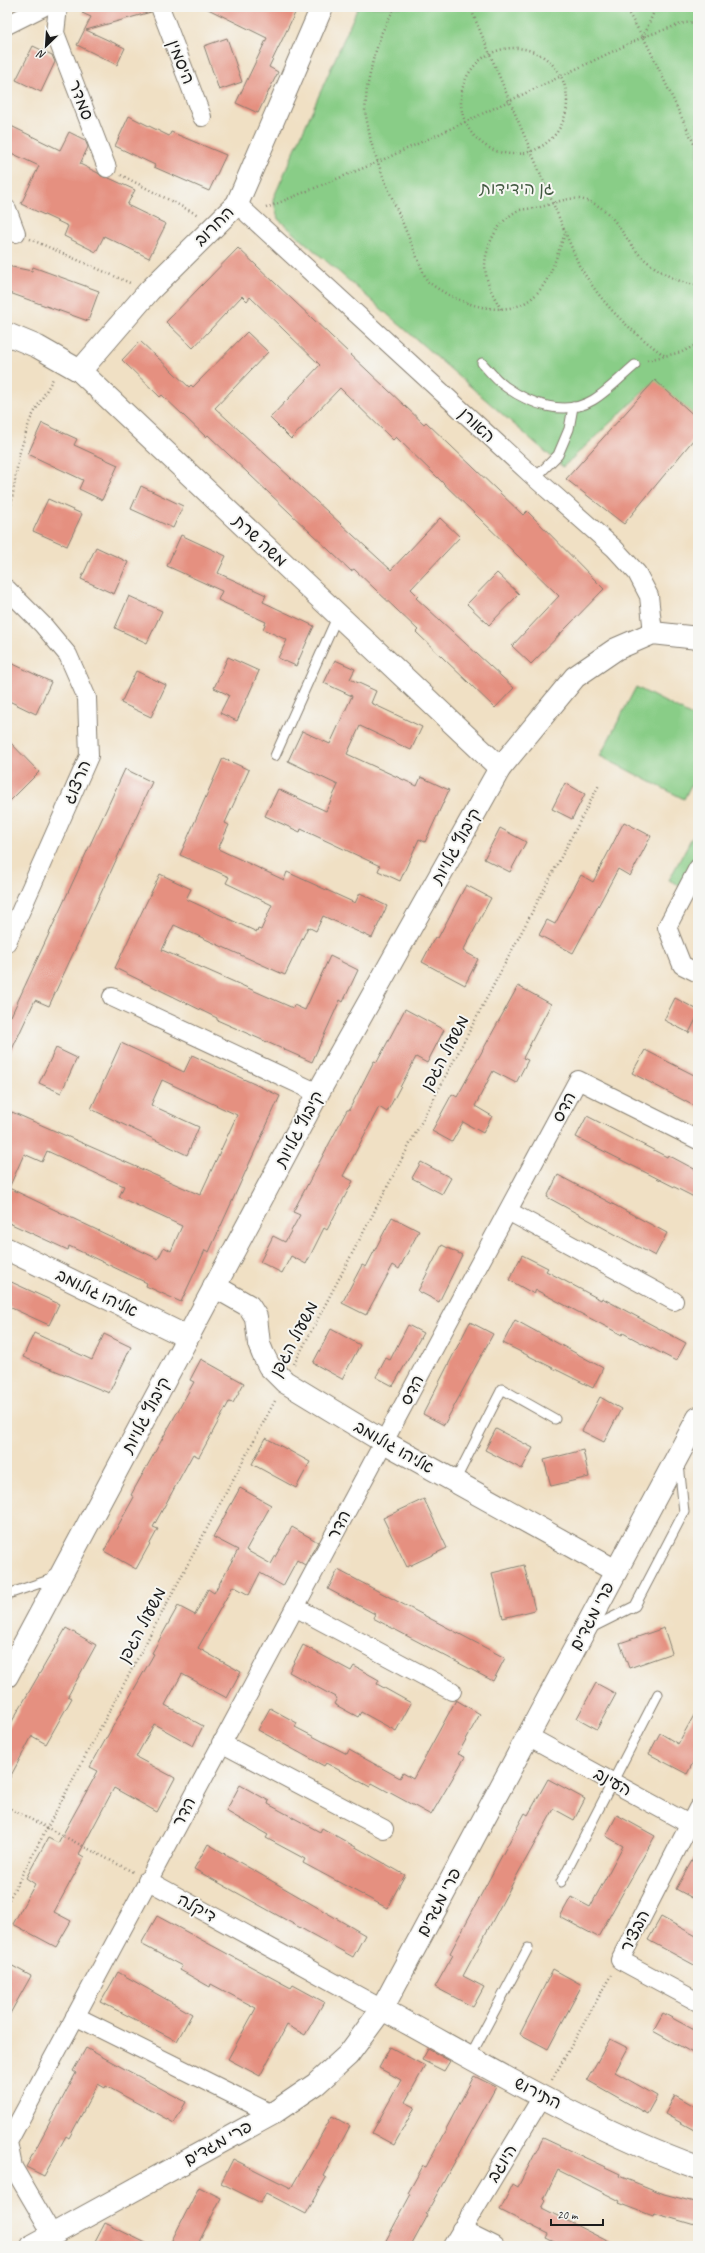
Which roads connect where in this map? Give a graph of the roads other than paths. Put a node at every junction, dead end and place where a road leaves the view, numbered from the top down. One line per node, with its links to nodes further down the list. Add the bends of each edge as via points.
1 (43, 7): 5 (street)
2 (58, 7): 7 (street, סמדר, via 55,33)
3 (160, 7): 6 (street, היסמין)
4 (322, 7): 9 (street, החרוב)
5 (7, 24)
6 (202, 117)
7 (107, 168)
8 (7, 209): 10 (street)
9 (243, 209): 14 (street, החרוב, via 217,224); 16 (street, האורן)
10 (16, 233)
11 (7, 334): 14 (street, משה שרת, via 38,347)
12 (482, 363): 15 (lane, via 505,386 536,403 553,407)
13 (636, 365): 15 (lane, via 592,401)
14 (71, 366): 18 (street, משה שרת)
15 (573, 407): 16 (lane, via 569,429 558,455)
16 (535, 478): 19 (street, האורן, via 614,548 637,573 650,596)
17 (7, 589): 24 (street, הרצוג, via 43,625 68,655 87,698 89,756)
18 (338, 615): 21 (lane); 22 (street, משה שרת)
19 (653, 634): 20 (street); 22 (street, קיבוץ גלויות, via 616,649 575,677)
20 (698, 638)
21 (275, 756)
22 (500, 768): 27 (street, קיבוץ גלויות)
23 (698, 868): 25 (street, via 667,927 682,965)
24 (7, 942)
25 (698, 973)
26 (112, 997): 27 (street)
27 (318, 1093): 31 (street, קיבוץ גלויות)
28 (698, 1140): 29 (street, הדס, via 578,1080)
29 (508, 1211): 32 (street); 36 (street, הדס)
30 (7, 1249): 33 (street, אליהו גולומב)
31 (214, 1286): 33 (street, קיבוץ גלויות); 36 (street, אליהו גולומב, via 249,1306 256,1317 263,1354 269,1366 285,1382)
32 (674, 1301)
33 (187, 1337): 40 (street, קיבוץ גלויות)
34 (698, 1418): 37 (street, פרי מגדים)
35 (555, 1419): 38 (lane, via 502,1389)
36 (384, 1442): 38 (street, אליהו גולומב); 42 (street, הדר)
37 (678, 1456): 39 (street, פרי מגדים); 43 (lane, via 684,1512 635,1606)
38 (455, 1481): 39 (street, אליהו גולומב)
39 (616, 1571): 43 (street, פרי מגדים)
40 (60, 1576): 41 (lane); 44 (street, קיבוץ גלויות)
41 (7, 1596)
42 (294, 1607): 45 (street); 48 (street, הדר)
43 (584, 1631): 47 (street, פרי מגדים)
44 (7, 1676)
45 (452, 1691)
46 (658, 1694): 49 (lane)
47 (528, 1736): 49 (street, העינב); 57 (street, פרי מגדים)
48 (221, 1743): 52 (street); 53 (street, הדר)
49 (613, 1782): 51 (street, העינב); 54 (lane)
50 (698, 1808): 51 (street, הבציר)
51 (694, 1826): 56 (street, הבציר, via 620,1960)
52 (384, 1829)
53 (147, 1880): 57 (street, דיקלה); 58 (street)
54 (561, 1882)
55 (528, 1948): 59 (lane)
56 (698, 2002)
57 (382, 2009): 59 (street, התירוש); 61 (street, פרי מגדים, via 348,2055 316,2084)
58 (75, 2016): 61 (street); 64 (street, via 8,2142 13,2167)
59 (470, 2057): 60 (street, התירוש)
60 (542, 2097): 62 (street, התירוש, via 629,2139); 63 (street, היוגב)
61 (272, 2114): 64 (street, פרי מגדים)
62 (698, 2168)
63 (461, 2229): 66 (street, היוגב); 67 (street)
64 (52, 2234): 65 (street, פרי מגדים)
65 (32, 2246)
66 (452, 2246)
67 (495, 2246)

